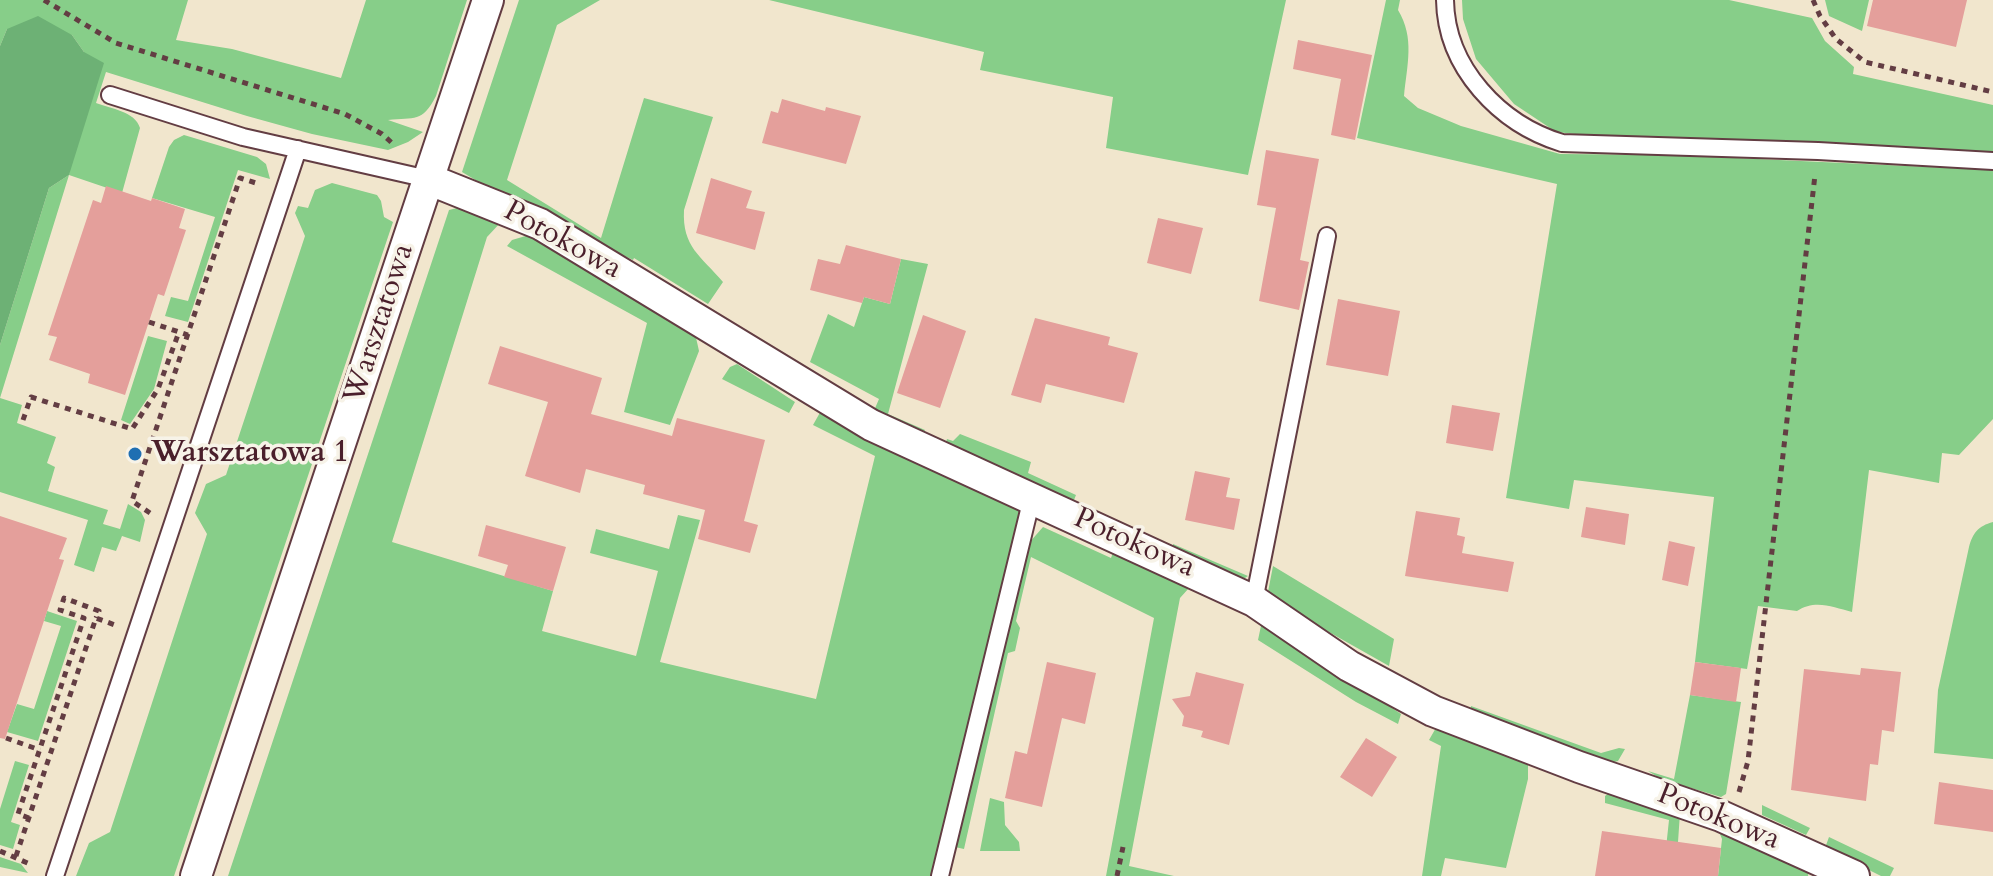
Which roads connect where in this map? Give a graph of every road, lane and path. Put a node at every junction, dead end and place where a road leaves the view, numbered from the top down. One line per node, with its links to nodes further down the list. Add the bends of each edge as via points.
1 (44, 0): 10 (path, via 116,43 345,114 382,134)
2 (488, 0): 10 (street, Warsztatowa)
3 (1445, 0): 8 (lane, via 1448,31 1459,58 1487,98 1535,135 1562,143)
4 (1813, 0): 5 (path, via 1836,39 1865,62)
5 (1993, 92)
6 (110, 95): 7 (lane, via 186,121)
7 (298, 149): 10 (lane); 26 (lane)
8 (1818, 151): 9 (lane); 22 (path, via 1748,761)
9 (1993, 161)
10 (428, 179): 16 (street, Potokowa, via 540,224 871,425); 27 (street, Warsztatowa)
11 (1327, 236): 17 (lane)
12 (149, 322): 13 (path)
13 (179, 332): 14 (path); 15 (path, via 158,389 132,429 31,397)
14 (188, 335)
15 (23, 420)
16 (1032, 498): 17 (street, Potokowa); 28 (lane)
17 (1254, 601): 22 (street, Potokowa, via 1349,666 1433,711)
18 (96, 618): 20 (path, via 99,611 64,598 60,610 84,618)
19 (6, 738): 20 (path)
20 (40, 750): 21 (path, via 18,814)
21 (29, 818)
22 (1731, 820): 30 (street, Potokowa)
23 (1123, 847): 29 (path)
24 (0, 851): 25 (path, via 34,865)
25 (30, 876)
26 (55, 876)
27 (196, 876)
28 (940, 876)
29 (1117, 876)
30 (1854, 876)

